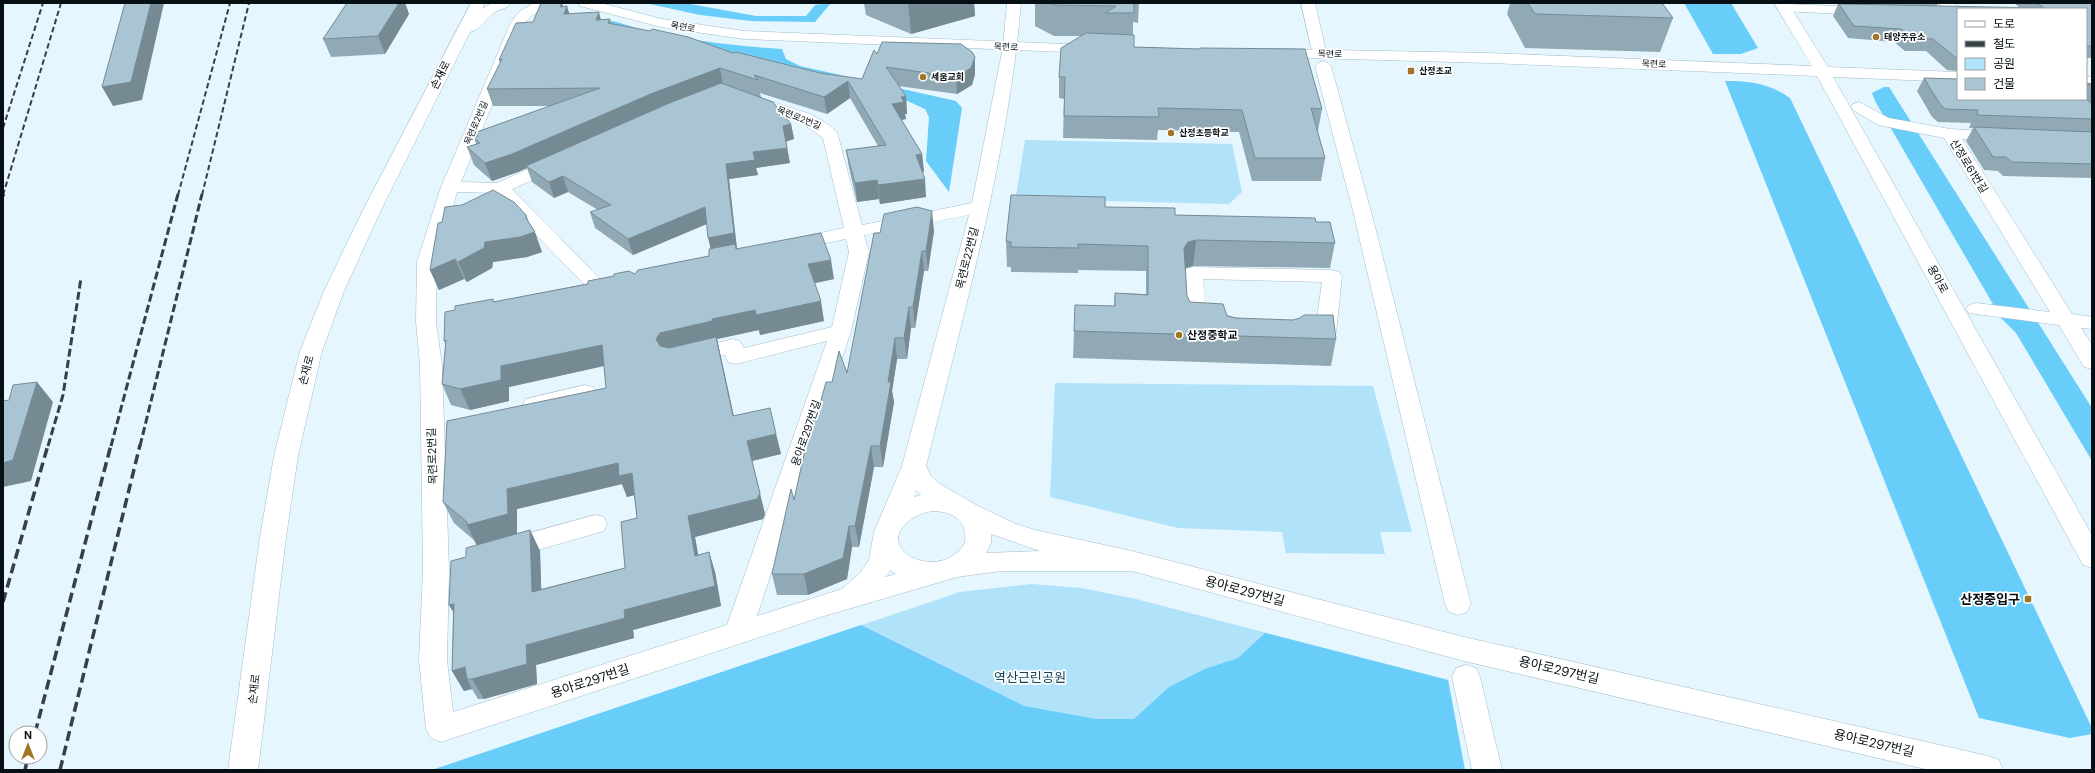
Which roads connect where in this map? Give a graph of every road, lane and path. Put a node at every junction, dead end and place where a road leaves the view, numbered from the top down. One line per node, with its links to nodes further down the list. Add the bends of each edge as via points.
1 (478, 3): 12 (street, 손재로)
2 (504, 3): 12 (street, via 490,9)
3 (544, 3): 23 (street, 목련로2번길, via 525,14 518,22)
4 (585, 3): 13 (street, 목련로, via 661,23 744,35)
5 (1014, 3): 13 (street, 목련로22번길)
6 (1308, 3): 49 (street, via 1363,215)
7 (1946, 3): 11 (street)
8 (1783, 6): 9 (street); 16 (street, 용아로)
9 (1880, 12)
10 (1934, 13): 11 (street)
11 (1957, 14)
12 (459, 39): 53 (street, 손재로, via 415,123 334,291 311,351 286,456)
13 (1010, 48): 14 (street, 목련로); 25 (street, 목련로22번길)
14 (1105, 49)
15 (1262, 53): 16 (street, 목련로, via 1489,58)
16 (1823, 72): 17 (street, 목련로); 44 (street, 용아로)
17 (1957, 77)
18 (738, 96): 26 (street, 목련로2번길, via 808,120 823,127 831,136)
19 (1859, 107): 20 (street, via 1884,122)
20 (1950, 134): 21 (street, 산정로61번길); 31 (street, 산정로61번길)
21 (2013, 136)
22 (571, 157): 24 (street)
23 (450, 187): 24 (street); 39 (street, 목련로2번길, via 427,262 434,320)
24 (500, 188): 29 (street, via 603,283)
25 (980, 207): 26 (street); 40 (street, 목련로22번길)
26 (853, 231): 27 (street); 33 (street, 용아로297번길, via 859,252)
27 (778, 247)
28 (1193, 272): 28 (street, via 1196,322 1231,323 1232,336 1288,338 1286,332 1326,334 1332,276)
29 (572, 290)
30 (1976, 309): 31 (street)
31 (2064, 318): 32 (street); 35 (street, 산정로61번길)
32 (2092, 323)
33 (841, 331): 34 (street, via 736,357 733,346); 50 (street, 용아로297번길)
34 (674, 360)
35 (2092, 362)
36 (585, 392): 37 (street)
37 (516, 408)
38 (454, 423): 39 (street)
39 (431, 428): 46 (street, 목련로2번길)
40 (914, 466): 41 (street, via 931,490); 43 (street, 목련로22번길)
41 (963, 509): 43 (street, via 936,501 923,502 902,512); 45 (street, via 1007,531 1034,540); 47 (street, via 977,523 980,534 977,547 969,558)
42 (595, 524): 46 (street)
43 (889, 532): 47 (street, via 890,554 898,563 911,570 926,573); 48 (street, 목련로22번길, via 881,563 869,580)
44 (2092, 558)
45 (1132, 561): 47 (street, via 1001,561); 55 (street, 용아로297번길, via 1464,649)
46 (458, 563): 52 (street, 목련로2번길, via 433,660)
47 (949, 569): 48 (street, 용아로297번길)
48 (852, 596): 50 (street, 용아로297번길)
49 (1458, 604)
50 (738, 632): 52 (street, 용아로297번길)
51 (1466, 677): 54 (street)
52 (441, 729)
53 (243, 770)
54 (1487, 770)
55 (1988, 770)

